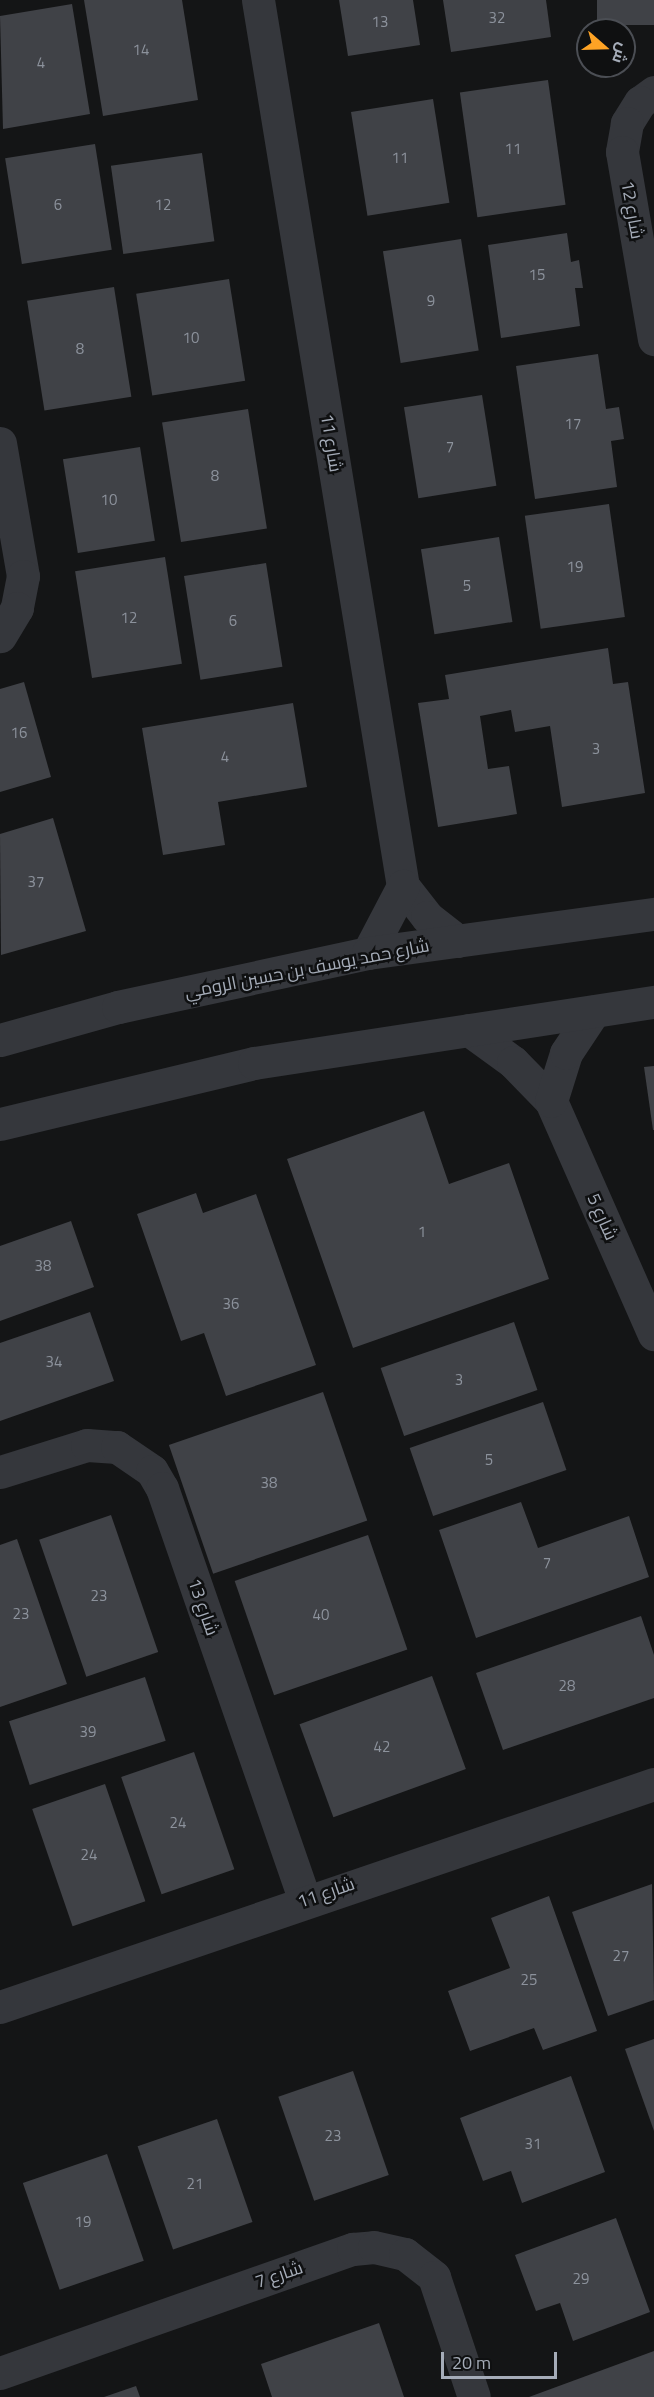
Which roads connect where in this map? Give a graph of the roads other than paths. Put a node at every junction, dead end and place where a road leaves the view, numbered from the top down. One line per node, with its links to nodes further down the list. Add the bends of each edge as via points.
1 (258, 0): 6 (street, شارع 11)
2 (654, 92): 3 (street, شارع 12, via 633,111 622,152)
3 (654, 339)
4 (0, 443): 5 (street, via 23,576 17,608)
5 (0, 636)
6 (404, 886): 8 (street, شارع 11, via 427,917); 9 (street)
7 (654, 915): 8 (street, شارع حمد يوسف بن حسين الرومي)
8 (458, 941): 9 (street, شارع حمد يوسف بن حسين الرومي)
9 (368, 953): 13 (street, شارع حمد يوسف بن حسين الرومي, via 118,1007)
10 (654, 1002): 11 (street)
11 (594, 1011): 12 (street); 14 (street, via 567,1053)
12 (469, 1030): 14 (street, شارع 5, via 513,1062); 15 (street, via 254,1064)
13 (0, 1040)
14 (550, 1101): 16 (street, شارع 5)
15 (0, 1124)
16 (654, 1334)
17 (0, 1472): 19 (street, شارع 13, via 87,1445 117,1447 152,1471 162,1488)
18 (654, 1784): 19 (street, شارع 11)
19 (305, 1900): 20 (street, شارع 11)
20 (0, 2007)
21 (0, 2373): 22 (street, شارع 7, via 353,2249 375,2247 405,2254 434,2277)
22 (474, 2397)

